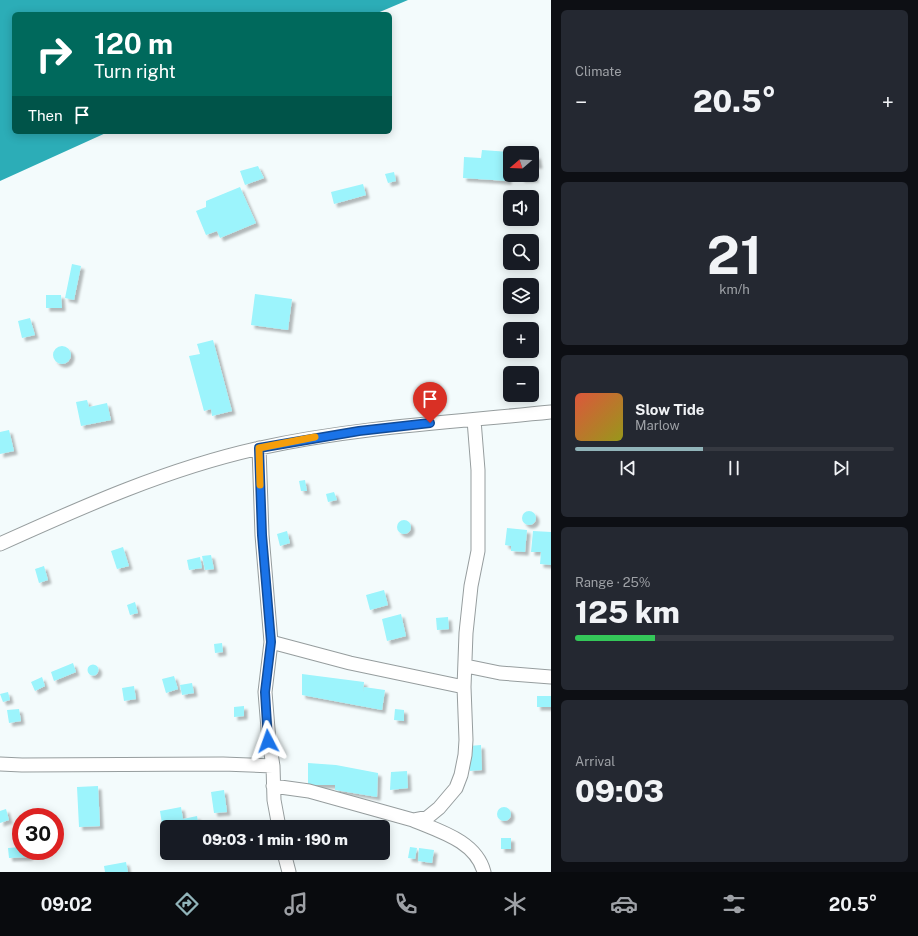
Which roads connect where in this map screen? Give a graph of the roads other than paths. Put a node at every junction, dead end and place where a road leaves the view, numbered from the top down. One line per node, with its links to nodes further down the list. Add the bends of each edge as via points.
1 (551, 412): 2 (street)
2 (474, 420): 3 (street, via 386,427 319,436); 6 (street, via 478,470 478,551 466,633)
3 (259, 448): 4 (street, via 171,472 104,498); 5 (street, via 262,535)
4 (0, 544)
5 (271, 642): 8 (street, via 350,663); 10 (street, via 265,692 268,741)
6 (466, 666): 7 (street, via 500,673); 8 (street)
7 (551, 676)
8 (464, 687): 13 (street, via 466,740 461,775 456,788 440,808 428,817)
9 (0, 764): 10 (street)
10 (273, 766): 11 (street)
11 (273, 786): 12 (street); 13 (street, via 309,791)
12 (278, 820)
13 (413, 820): 16 (street, via 457,839 470,848)
14 (285, 860): 15 (street)
15 (288, 872)
16 (484, 872)

